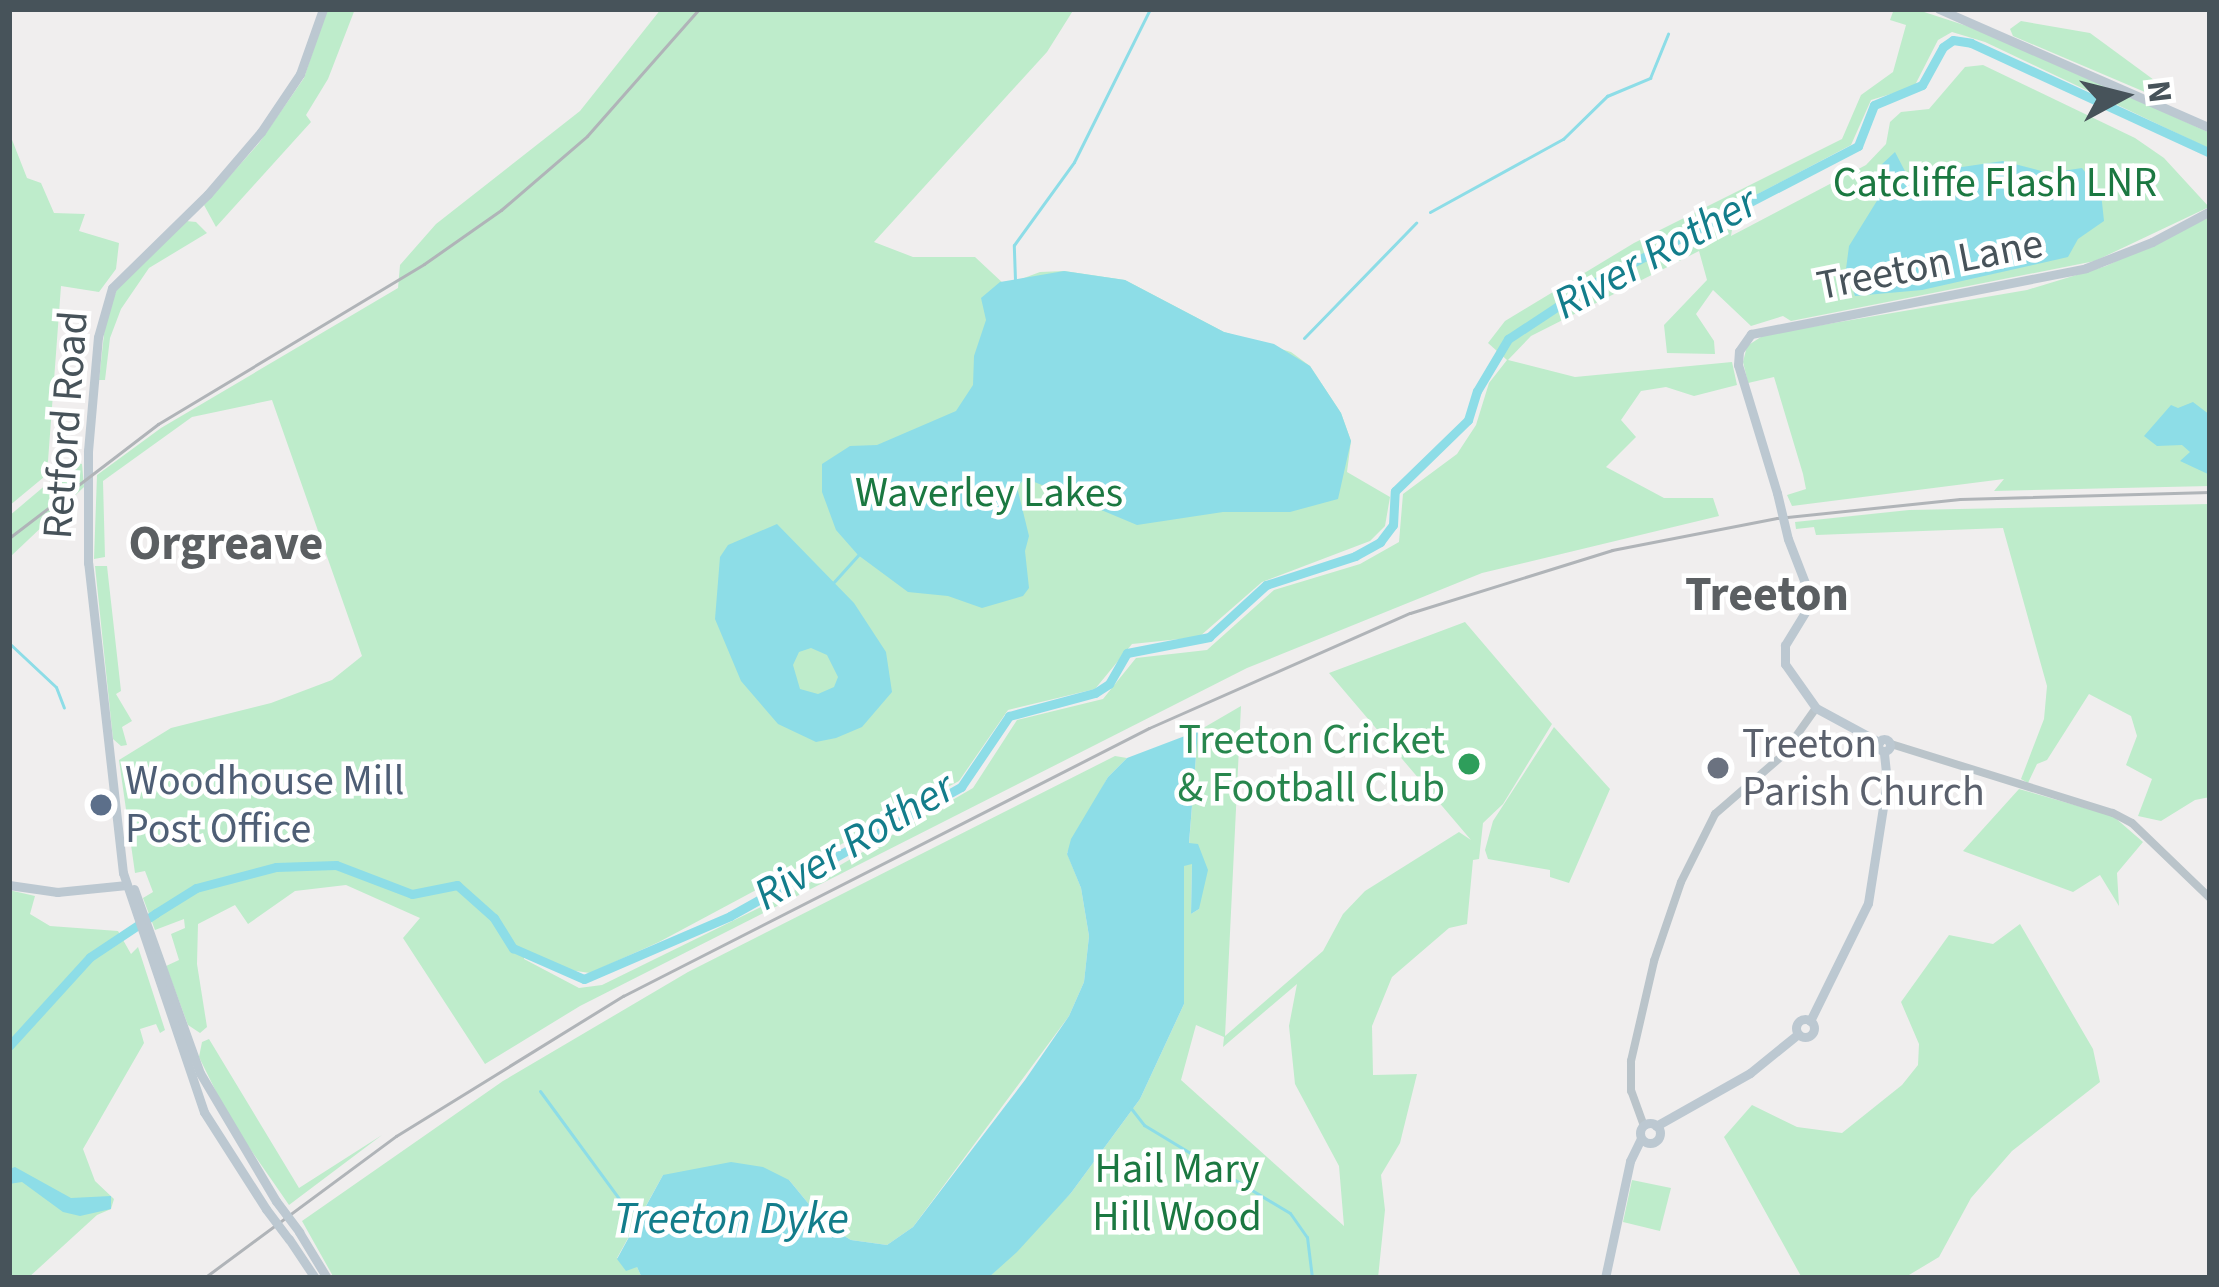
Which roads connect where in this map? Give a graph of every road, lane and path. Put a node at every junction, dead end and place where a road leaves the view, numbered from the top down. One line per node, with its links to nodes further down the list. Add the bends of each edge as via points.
1 (323, 9): 8 (main road, Retford Road, via 278,109 208,194 123,273 100,321 87,540)
2 (1939, 9): 3 (main road)
3 (2210, 128)
4 (2210, 211): 5 (main road, Treeton Lane, bridge, via 2086,268 1745,339 1737,357 1812,601 1784,657)
5 (1816, 708): 6 (main road); 11 (street, via 1782,756 1732,796 1696,844 1656,953 1631,1061 1633,1102)
6 (1885, 746): 9 (street, via 2132,823); 11 (main road, via 1868,903 1810,1021 1798,1022 1798,1034 1750,1073)
7 (9, 885): 8 (main road, via 42,892)
8 (127, 888): 10 (main road, Retford Road); 10 (main road, Retford Road)
9 (2210, 898)
10 (139, 916): 12 (main road, Retford Road, bridge, via 204,1112)
11 (1650, 1134): 15 (main road, via 1632,1157)
12 (294, 1236): 13 (main road, Retford Road); 14 (main road, Retford Road)
13 (315, 1278)
14 (327, 1278)
15 (1605, 1278)

